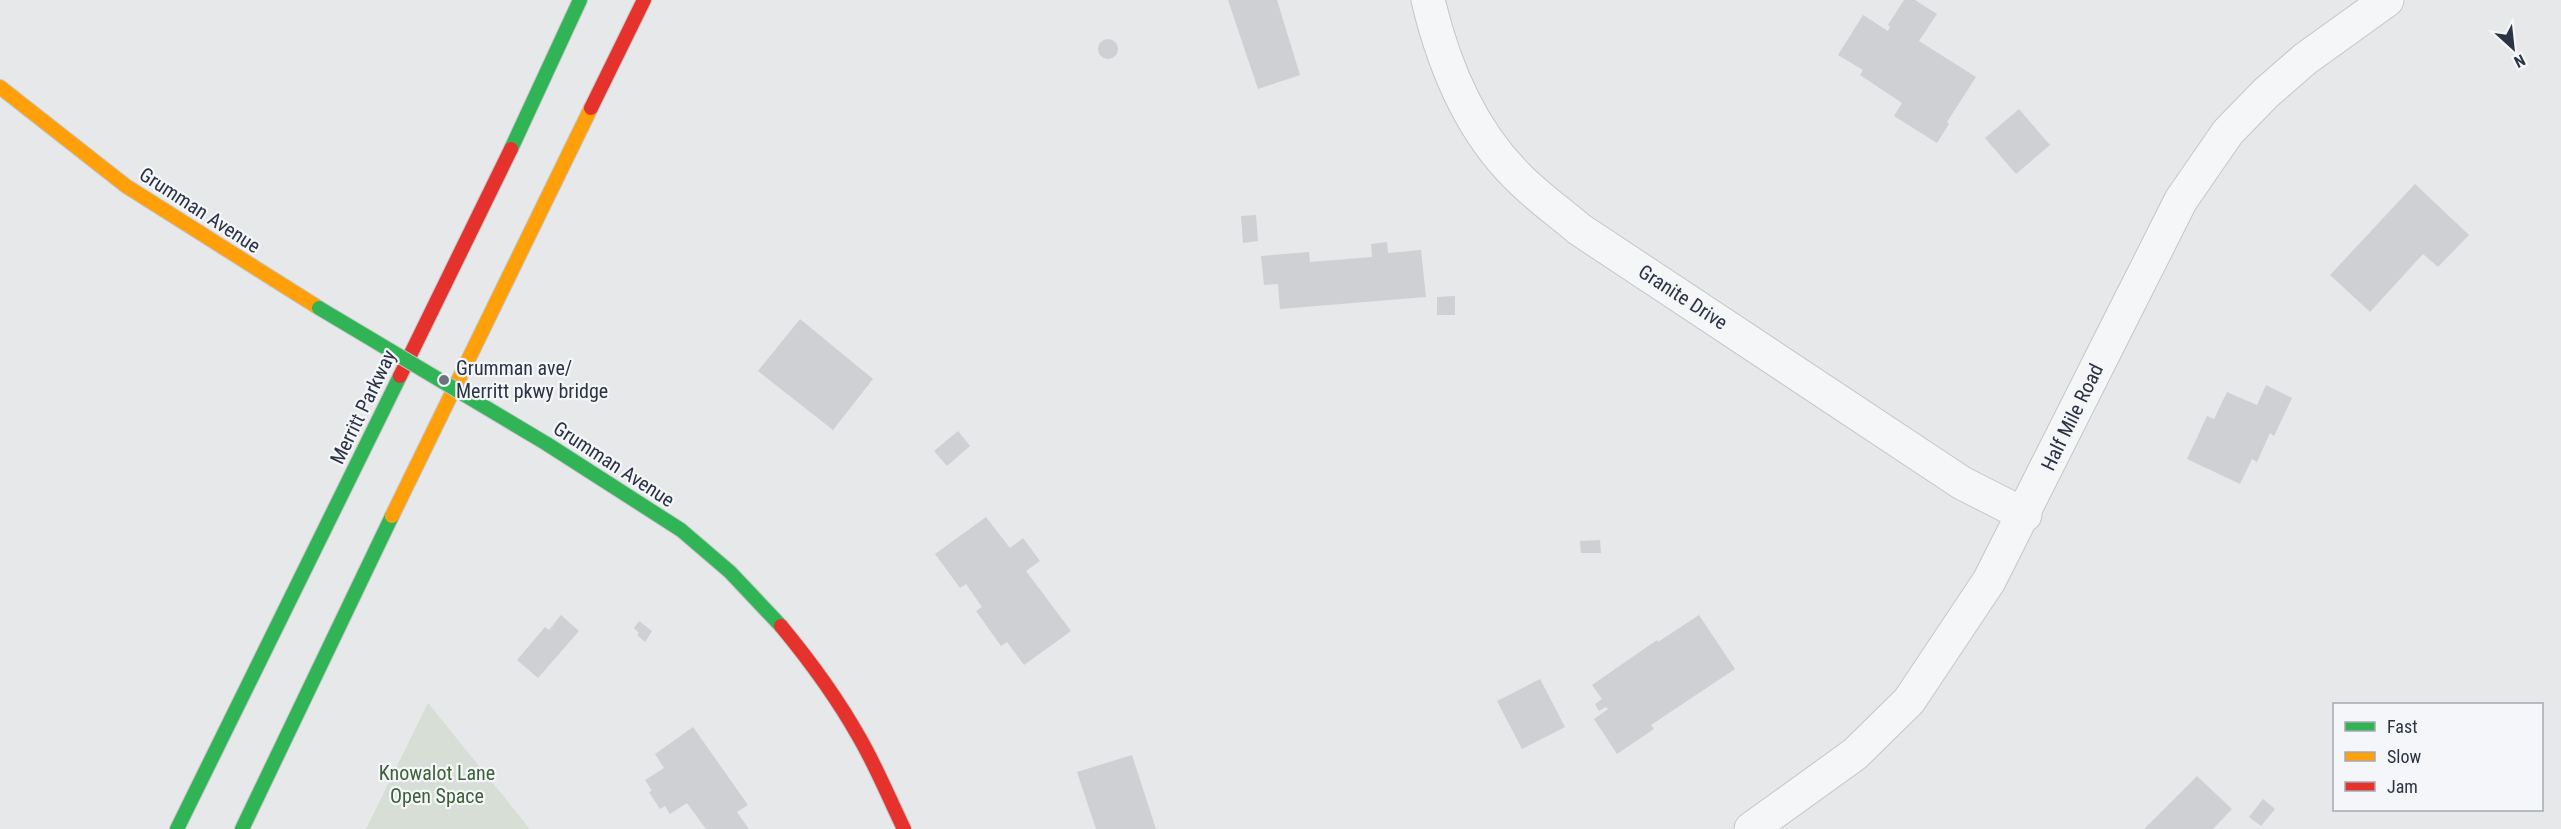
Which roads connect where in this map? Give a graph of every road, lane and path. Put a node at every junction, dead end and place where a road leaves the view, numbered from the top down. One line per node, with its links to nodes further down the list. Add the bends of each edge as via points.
1 (580, 0): 7 (main road, Merritt Parkway, via 505,163)
2 (644, 0): 8 (main road)
3 (1428, 0): 6 (street, Granite Drive, via 1448,68 1463,101 1514,174 1538,196 1579,228 1953,476)
4 (2387, 0): 6 (street, Half Mile Road, via 2305,59 2228,132 2181,200)
5 (0, 87): 9 (main road, Grumman Avenue, bridge, via 51,130 217,246 547,444 680,530 768,610 812,663 852,724)
6 (2025, 515): 10 (street, Half Mile Road, via 1989,581 1909,701 1855,754)
7 (177, 829)
8 (242, 829)
9 (904, 829)
10 (1751, 829)

